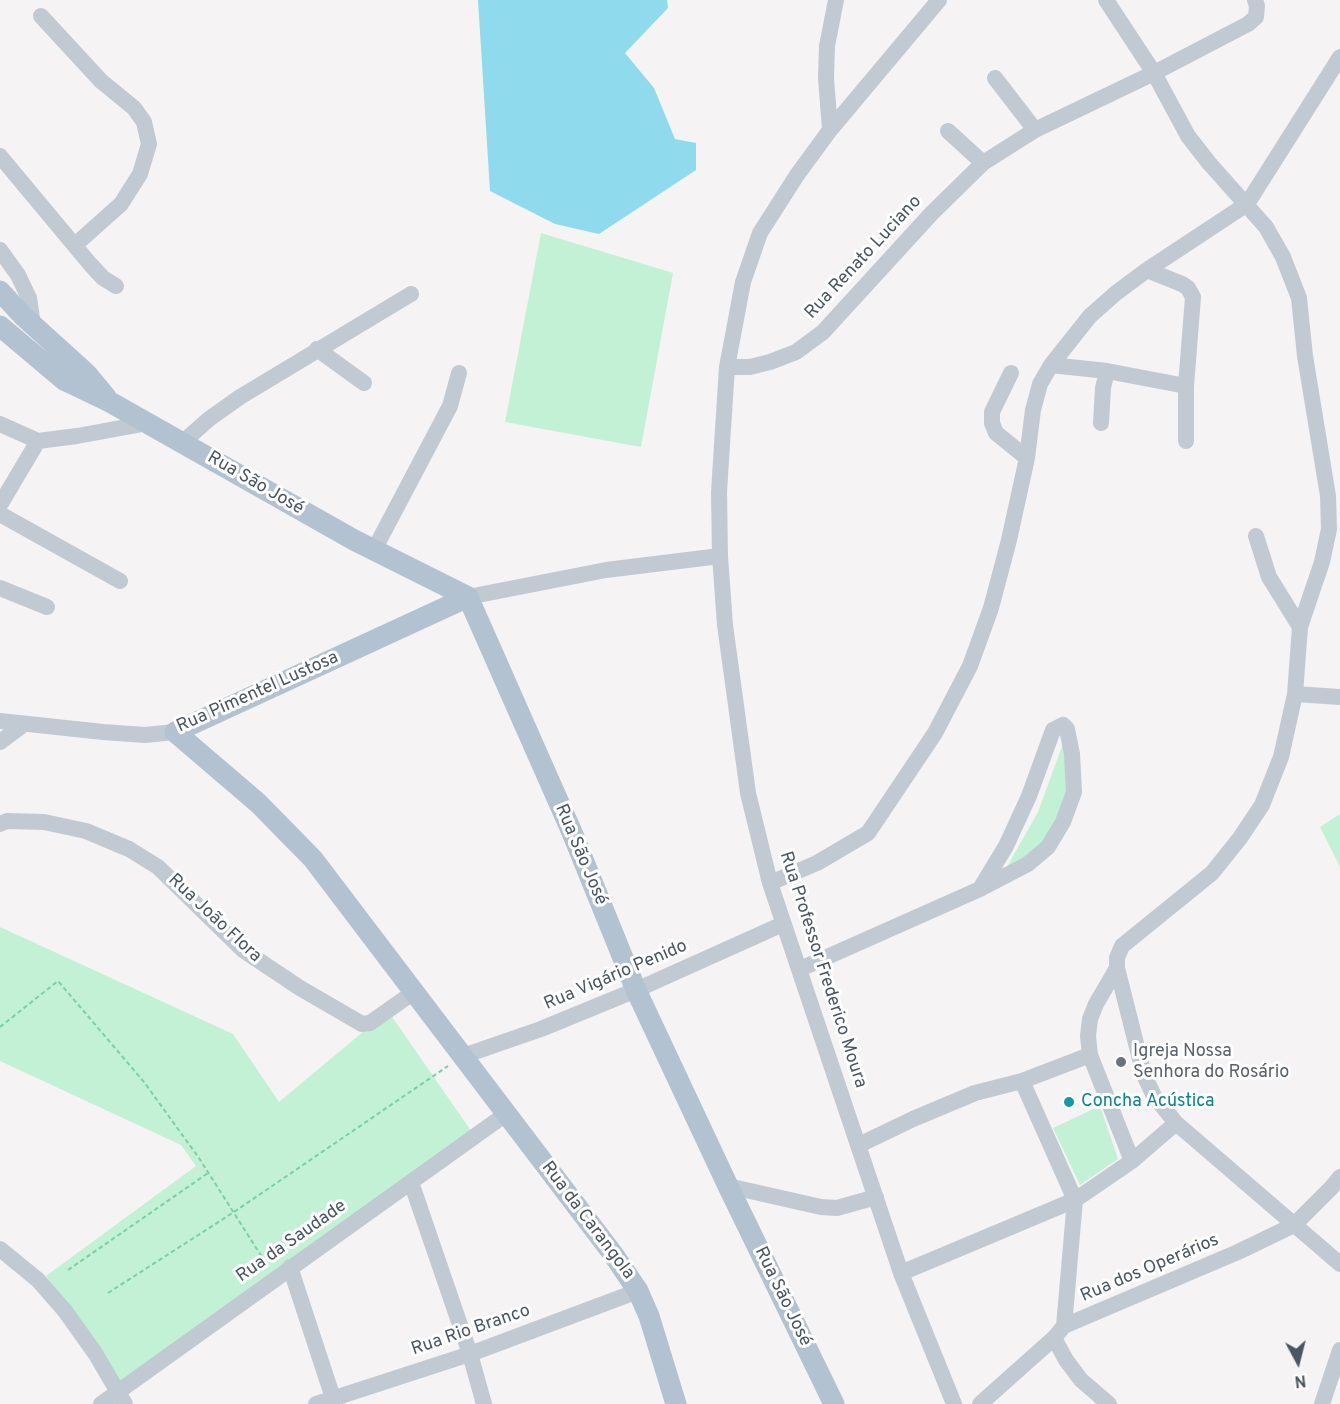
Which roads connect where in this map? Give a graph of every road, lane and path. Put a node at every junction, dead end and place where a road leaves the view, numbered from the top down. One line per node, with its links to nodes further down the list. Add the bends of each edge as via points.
1 (836, 0): 9 (street, via 827,46)
2 (939, 0): 9 (street, Rua Professor Frederico Moura)
3 (1106, 0): 7 (street)
4 (1256, 8): 7 (street, Rua Renato Luciano, via 1248,24)
5 (41, 16): 15 (street, via 101,81 134,108 144,122 149,144 140,174 121,204)
6 (1340, 57): 14 (street)
7 (1154, 73): 10 (street, Rua Renato Luciano); 14 (street, via 1188,136)
8 (995, 78): 10 (street)
9 (830, 130): 25 (street, Rua Professor Frederico Moura, via 760,233 743,282)
10 (1035, 130): 13 (street, Rua Renato Luciano)
11 (948, 131): 13 (street)
12 (0, 156): 15 (street)
13 (983, 163): 25 (street, Rua Renato Luciano, via 823,332 796,352 770,362)
14 (1247, 204): 17 (street); 48 (street, via 1266,226 1299,298 1328,496 1329,529 1322,562)
15 (75, 245): 18 (street, via 103,278)
16 (0, 250): 21 (street, via 29,298)
17 (1147, 270): 24 (street, via 1090,316); 30 (street, via 1182,284 1193,297)
18 (117, 286)
19 (0, 291): 21 (main road)
20 (411, 294): 23 (street, Rua São José)
21 (33, 325): 31 (main road, via 86,373)
22 (0, 326): 31 (main road, Rua São José, via 64,380)
23 (317, 349): 29 (street); 37 (street, Rua São José, via 240,397)
24 (1051, 365): 26 (street); 38 (street, via 1040,384 1033,410)
25 (727, 367): 43 (street, Rua Professor Frederico Moura, via 719,492)
26 (1107, 371): 30 (street); 33 (street)
27 (459, 373): 42 (street, via 450,406)
28 (1011, 374): 38 (street, via 992,412 992,423 996,433)
29 (364, 383)
30 (1186, 386): 36 (street)
31 (110, 402): 32 (main road, Rua São José)
32 (148, 423): 35 (street); 37 (main road, Rua São José)
33 (1101, 423)
34 (0, 424): 35 (street)
35 (38, 441): 39 (street)
36 (1186, 441)
37 (183, 442): 42 (main road, Rua São José)
38 (1027, 458): 56 (street, via 992,608 970,666 935,733 868,833 817,863)
39 (0, 504)
40 (0, 514): 44 (street)
41 (1256, 536): 48 (street, via 1269,577)
42 (374, 550): 46 (main road, Rua São José)
43 (720, 556): 46 (street, via 606,570); 56 (street, Rua Professor Frederico Moura, via 724,625 748,793)
44 (120, 582)
45 (0, 588): 47 (street)
46 (468, 597): 53 (main road, Rua Pimentel Lustosa); 61 (main road, Rua São José, via 571,830)
47 (47, 607)
48 (1300, 627): 49 (street)
49 (1295, 694): 50 (street); 59 (street, via 1281,757 1262,805 1212,873 1122,946)
50 (1340, 697)
51 (0, 721): 52 (street, Rua Pimentel Lustosa)
52 (24, 724): 53 (street, Rua Pimentel Lustosa, via 145,735); 54 (street)
53 (175, 732): 62 (main road, via 258,802 313,859)
54 (0, 742)
55 (0, 824): 62 (street, Rua João Flora, via 44,822 86,831 129,849 158,867 243,950 362,1024 370,1023)
56 (770, 883): 58 (street, Rua Professor Frederico Moura)
57 (980, 888): 57 (street, via 1028,864 1048,847 1063,822 1074,792 1072,754 1063,725 1053,730 1006,846); 60 (street)
58 (783, 924): 60 (street, Rua Professor Frederico Moura); 61 (street, Rua Vigário Penido)
59 (1118, 968): 65 (street, via 1090,1019); 68 (street, via 1144,1075 1154,1096)
60 (800, 969): 69 (street, Rua Professor Frederico Moura)
61 (636, 990): 64 (street, Rua Vigário Penido); 74 (main road, Rua São José)
62 (414, 992): 64 (main road)
63 (0, 1027): 71 (path, via 58,981 144,1082)
64 (463, 1056): 67 (main road, Rua da Carangola); 77 (path)
65 (1090, 1056): 66 (street); 70 (street)
66 (1022, 1082): 69 (street, via 975,1093); 76 (street)
67 (506, 1114): 73 (street, Rua da Saudade); 85 (main road, Rua da Carangola)
68 (1176, 1123): 70 (street); 78 (street)
69 (859, 1145): 75 (street, Rua Professor Frederico Moura)
70 (1132, 1161): 76 (street)
71 (208, 1173): 77 (path); 83 (path)
72 (1340, 1177): 78 (street, Rua dos Operários)
73 (411, 1182): 82 (street, Rua da Saudade); 89 (street)
74 (728, 1186): 75 (street, via 837,1208); 96 (main road, Rua São José)
75 (876, 1197): 84 (street, Rua Professor Frederico Moura)
76 (1075, 1200): 84 (street); 87 (street)
77 (234, 1212): 80 (path); 86 (path)
78 (1294, 1226): 81 (street); 87 (street, Rua dos Operários)
79 (0, 1249): 90 (street, via 38,1280 65,1311)
80 (265, 1260)
81 (1340, 1264)
82 (290, 1267): 90 (street, Rua da Saudade); 91 (street)
83 (68, 1270)
84 (901, 1273): 97 (street, Rua Professor Frederico Moura)
85 (638, 1290): 89 (street, Rua Rio Branco); 95 (main road, Rua da Carangola)
86 (108, 1293)
87 (1059, 1332): 98 (street, Rua dos Operários); 99 (street, via 1066,1360 1081,1380)
88 (1340, 1350): 100 (street)
89 (470, 1354): 91 (street, Rua Rio Branco); 94 (street)
90 (121, 1398): 92 (street, Rua da Saudade)
91 (334, 1401): 93 (street, Rua Rio Branco)
92 (101, 1404)
93 (316, 1404)
94 (484, 1404)
95 (676, 1404)
96 (834, 1404)
97 (954, 1404)
98 (980, 1404)
99 (1109, 1404)
100 (1322, 1404)

